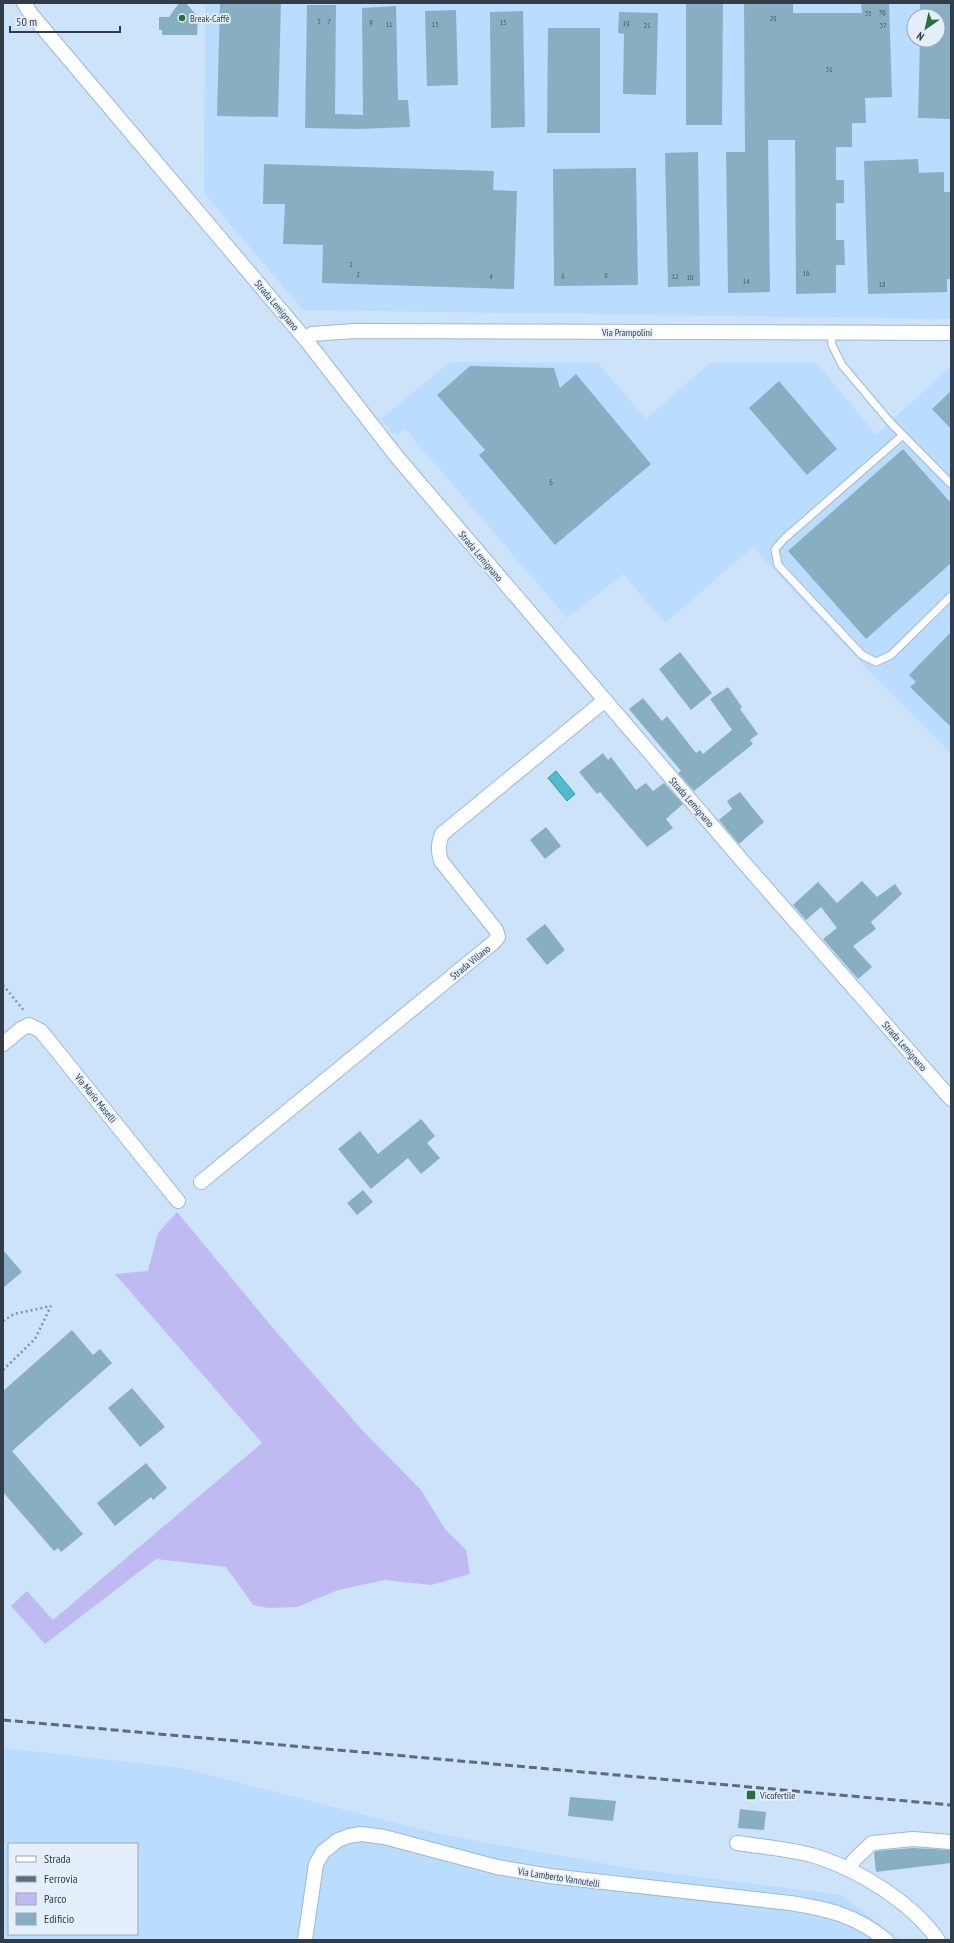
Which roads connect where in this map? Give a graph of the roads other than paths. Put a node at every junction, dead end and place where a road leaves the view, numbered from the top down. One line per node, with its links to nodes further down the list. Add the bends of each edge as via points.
1 (24, 3): 4 (street, Strada Lemignano)
2 (831, 332): 3 (street, Via Prampolini); 4 (street, Via Prampolini, via 356,331 312,334); 5 (lane, via 832,345 842,365)
3 (951, 333)
4 (306, 340): 8 (street, Strada Lemignano, via 397,457)
5 (903, 435): 6 (lane); 7 (lane, via 785,538 775,549 778,565 862,654 876,662 891,655)
6 (951, 484)
7 (951, 596)
8 (604, 701): 10 (street, Strada Lemignano); 11 (street, Strada Villano, via 442,834 438,842 441,861 496,930 498,937 494,942)
9 (3, 1044): 12 (street, Via Mario Maselli, via 29,1025 41,1031)
10 (951, 1099)
11 (201, 1182)
12 (178, 1201)
13 (951, 1842): 15 (street, via 913,1838 872,1843)
14 (737, 1843): 15 (street, via 817,1857)
15 (848, 1868): 18 (street, via 899,1901 920,1918)
16 (305, 1940): 17 (street, Via Lamberto Vannutelli, via 316,1864 323,1852 338,1840 361,1834 384,1837 497,1867 550,1876 828,1909 857,1919)
17 (886, 1940)
18 (938, 1940)

